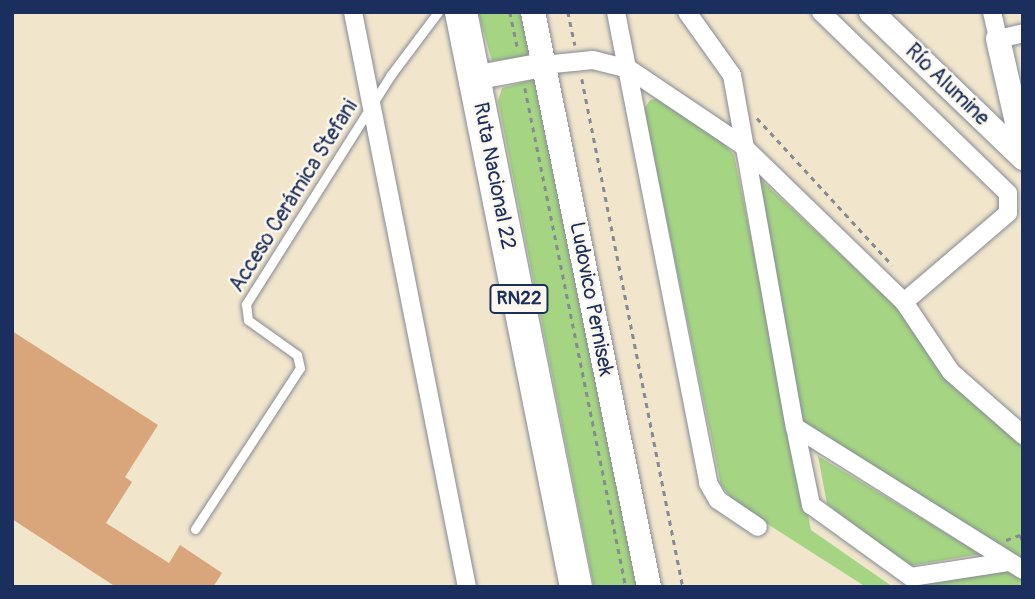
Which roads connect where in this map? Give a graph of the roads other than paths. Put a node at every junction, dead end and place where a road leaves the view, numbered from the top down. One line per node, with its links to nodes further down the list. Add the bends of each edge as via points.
1 (353, 12): 15 (street)
2 (438, 12): 15 (lane, Acceso Cerámica Stefani)
3 (461, 12): 14 (highway, Ruta Nacional 22 / RN22)
4 (533, 12): 12 (street, Ludovico Pernisek)
5 (616, 12): 13 (street)
6 (687, 12): 16 (street, via 729,67)
7 (821, 12): 19 (street, via 1008,193 1007,213)
8 (871, 12): 18 (street, Río Alumine)
9 (992, 12): 11 (street)
10 (1023, 33): 11 (street)
11 (998, 39): 17 (street)
12 (533, 67): 13 (street, via 593,60); 14 (street); 27 (street, Ludovico Pernisek)
13 (629, 69): 16 (street); 22 (street, via 708,482 718,500)
14 (474, 78): 26 (highway, Ruta Nacional 22 / RN22)
15 (372, 104): 23 (lane, Acceso Cerámica Stefani, via 246,304 248,320 297,355 300,368); 25 (street)
16 (742, 137): 19 (street); 20 (street)
17 (1023, 149)
18 (1023, 158)
19 (904, 302): 21 (street, via 951,372)
20 (796, 427): 24 (street); 24 (street, via 811,505 911,577)
21 (1023, 435)
22 (758, 527)
23 (195, 529)
24 (1015, 566)
25 (467, 587)
26 (576, 587)
27 (649, 587)

